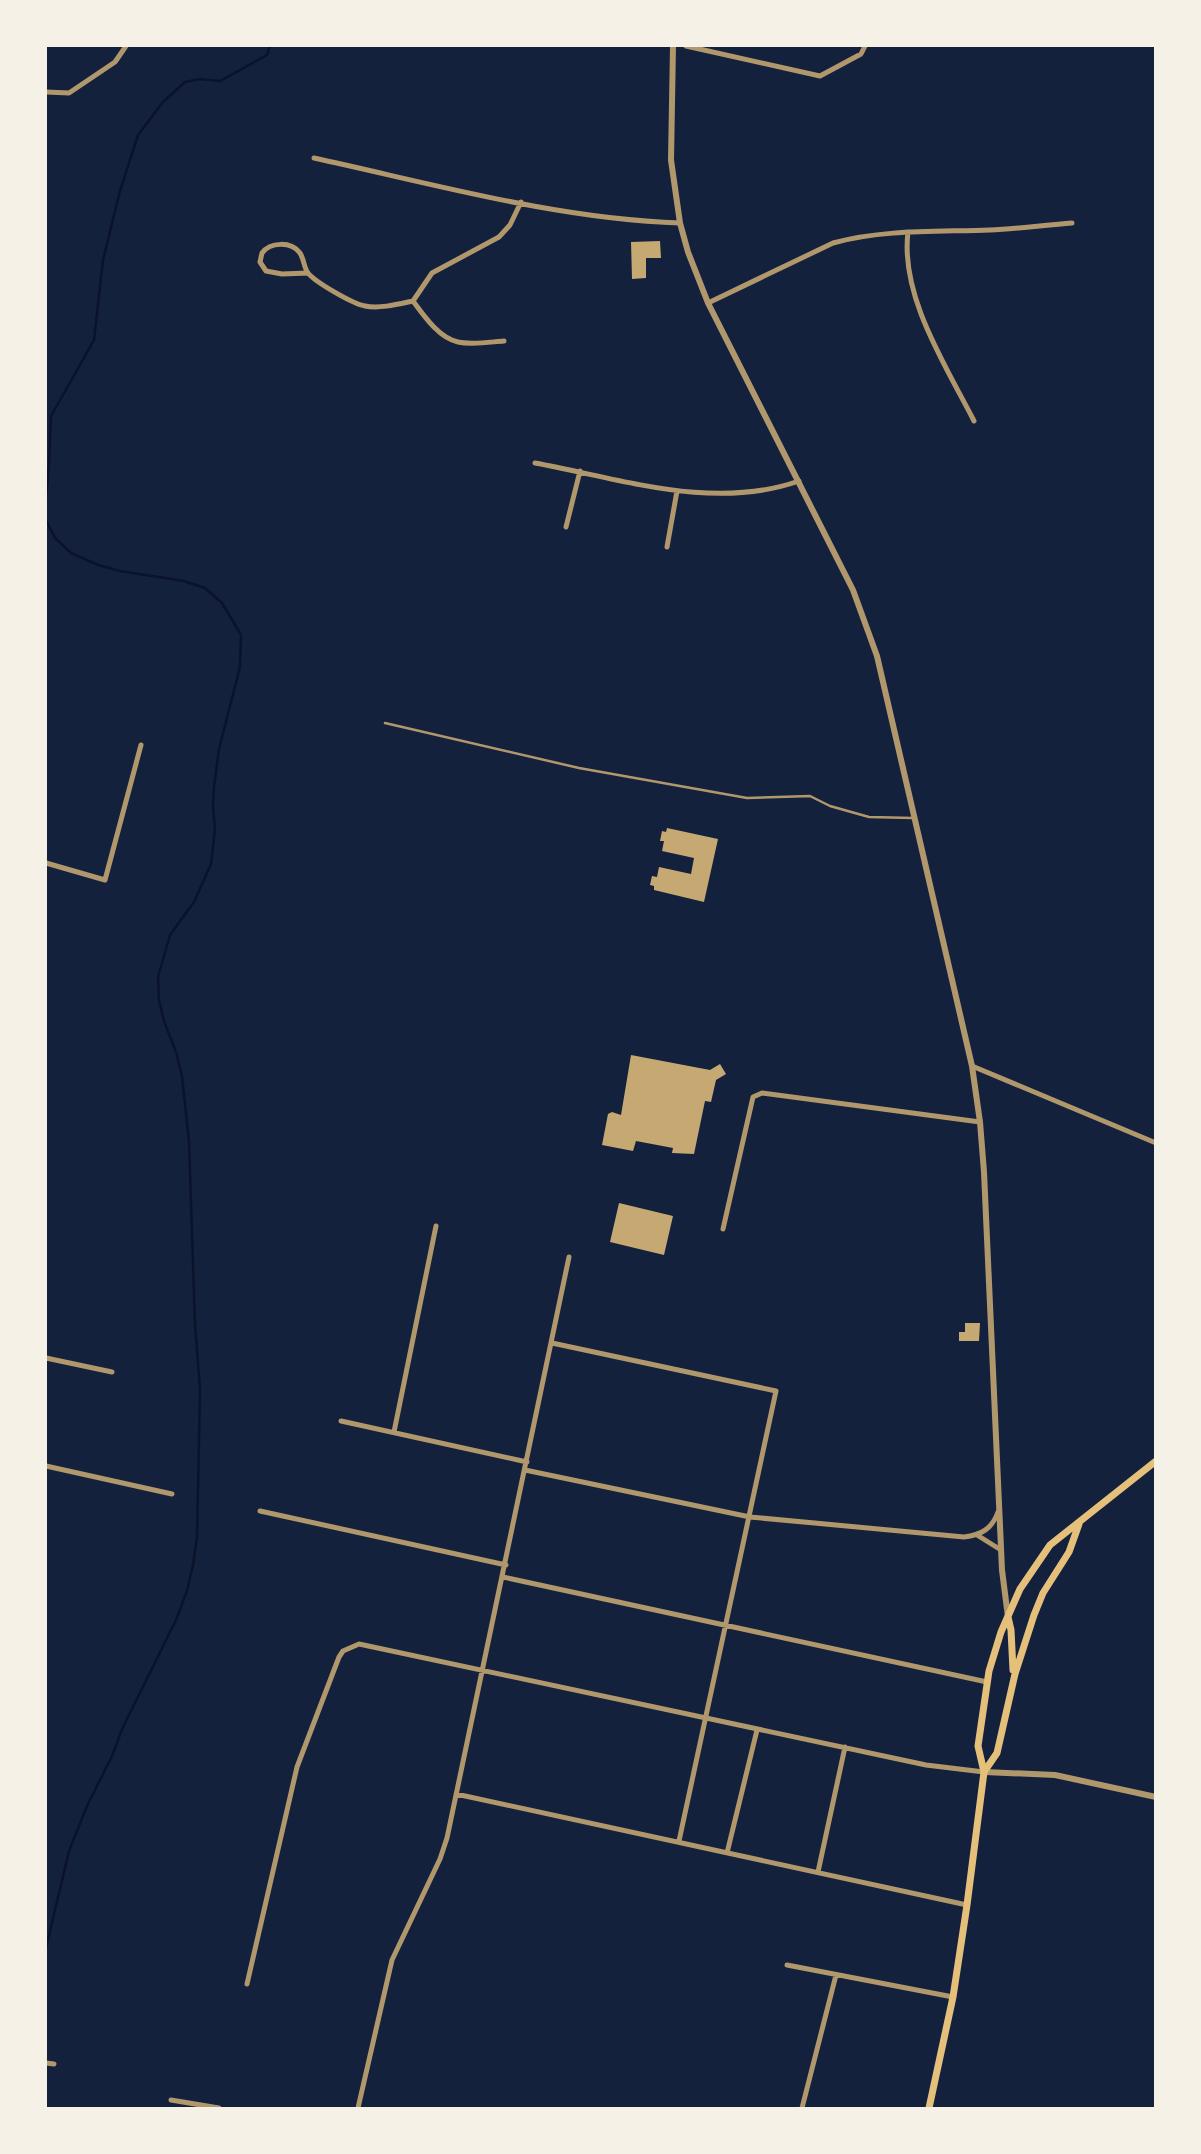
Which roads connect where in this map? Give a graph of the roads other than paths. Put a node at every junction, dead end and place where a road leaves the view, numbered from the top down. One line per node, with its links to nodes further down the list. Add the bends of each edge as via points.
1 (126, 46): 5 (street, via 115,62 69,93)
2 (673, 46): 8 (street, via 671,160)
3 (685, 46): 4 (street, via 820,76 861,54)
4 (865, 46)
5 (46, 92)
6 (314, 158): 7 (street)
7 (521, 202): 8 (street, via 630,222); 12 (street, via 499,237 432,273)
8 (680, 223): 13 (street)
9 (1072, 223): 10 (street)
10 (908, 232): 13 (street, via 833,243); 15 (street, via 906,256 915,294)
11 (308, 273): 11 (street, via 294,248 278,244 262,253 260,262 266,271); 12 (street, via 365,307)
12 (414, 301): 14 (street, via 452,340)
13 (708, 303): 18 (street)
14 (504, 341)
15 (974, 421)
16 (536, 463): 17 (street)
17 (580, 471): 19 (street); 20 (street)
18 (799, 481): 19 (street, via 744,494); 24 (street, via 853,590 877,656)
19 (677, 491): 21 (street)
20 (566, 527)
21 (667, 547)
22 (385, 723): 24 (lane, via 579,768 747,798 810,796 869,817)
23 (141, 745): 25 (street, via 105,880)
24 (914, 818): 26 (street)
25 (46, 864)
26 (972, 1066): 27 (street); 28 (street)
27 (980, 1122): 30 (street, via 762,1093 753,1097); 42 (street)
28 (1156, 1143)
29 (436, 1226): 36 (street)
30 (723, 1229)
31 (569, 1257): 32 (street)
32 (552, 1343): 38 (street); 44 (street, via 776,1391)
33 (46, 1358): 34 (street)
34 (112, 1373)
35 (341, 1421): 36 (street)
36 (394, 1432): 38 (street)
37 (1156, 1461): 45 (main road)
38 (527, 1462): 40 (street)
39 (46, 1466): 41 (street)
40 (525, 1470): 44 (street); 48 (street)
41 (172, 1494)
42 (1000, 1509): 46 (street, via 995,1520); 47 (street)
43 (260, 1511): 48 (street)
44 (750, 1517): 46 (street); 51 (street)
45 (1080, 1524): 50 (main road, via 1050,1545 1037,1561); 54 (main road, via 1069,1552 1043,1593)
46 (977, 1535): 47 (street)
47 (1001, 1550): 50 (street)
48 (506, 1565): 49 (street)
49 (503, 1577): 51 (street); 52 (street)
50 (1008, 1617): 53 (main road); 54 (main road, via 1014,1655)
51 (727, 1625): 53 (street); 55 (street)
52 (484, 1669): 55 (street); 59 (street); 67 (street, via 359,1644 343,1651 297,1767)
53 (987, 1682): 58 (main road, via 978,1745)
54 (1012, 1688): 58 (main road, via 997,1753)
55 (705, 1718): 56 (street); 61 (street)
56 (757, 1730): 57 (street); 62 (street)
57 (845, 1747): 58 (street); 63 (street)
58 (984, 1772): 60 (street, via 1055,1775); 64 (main road)
59 (456, 1794): 61 (street); 73 (street, via 440,1859 392,1960)
60 (1156, 1797)
61 (679, 1841): 62 (street)
62 (727, 1853): 63 (street)
63 (818, 1872): 64 (street)
64 (967, 1905): 68 (main road)
65 (787, 1965): 66 (street)
66 (836, 1975): 68 (street); 74 (street)
67 (247, 1984)
68 (953, 1997): 75 (main road)
69 (46, 2063): 70 (street)
70 (54, 2064)
71 (171, 2100): 72 (street)
72 (219, 2109)
73 (358, 2109)
74 (802, 2109)
75 (929, 2109)

